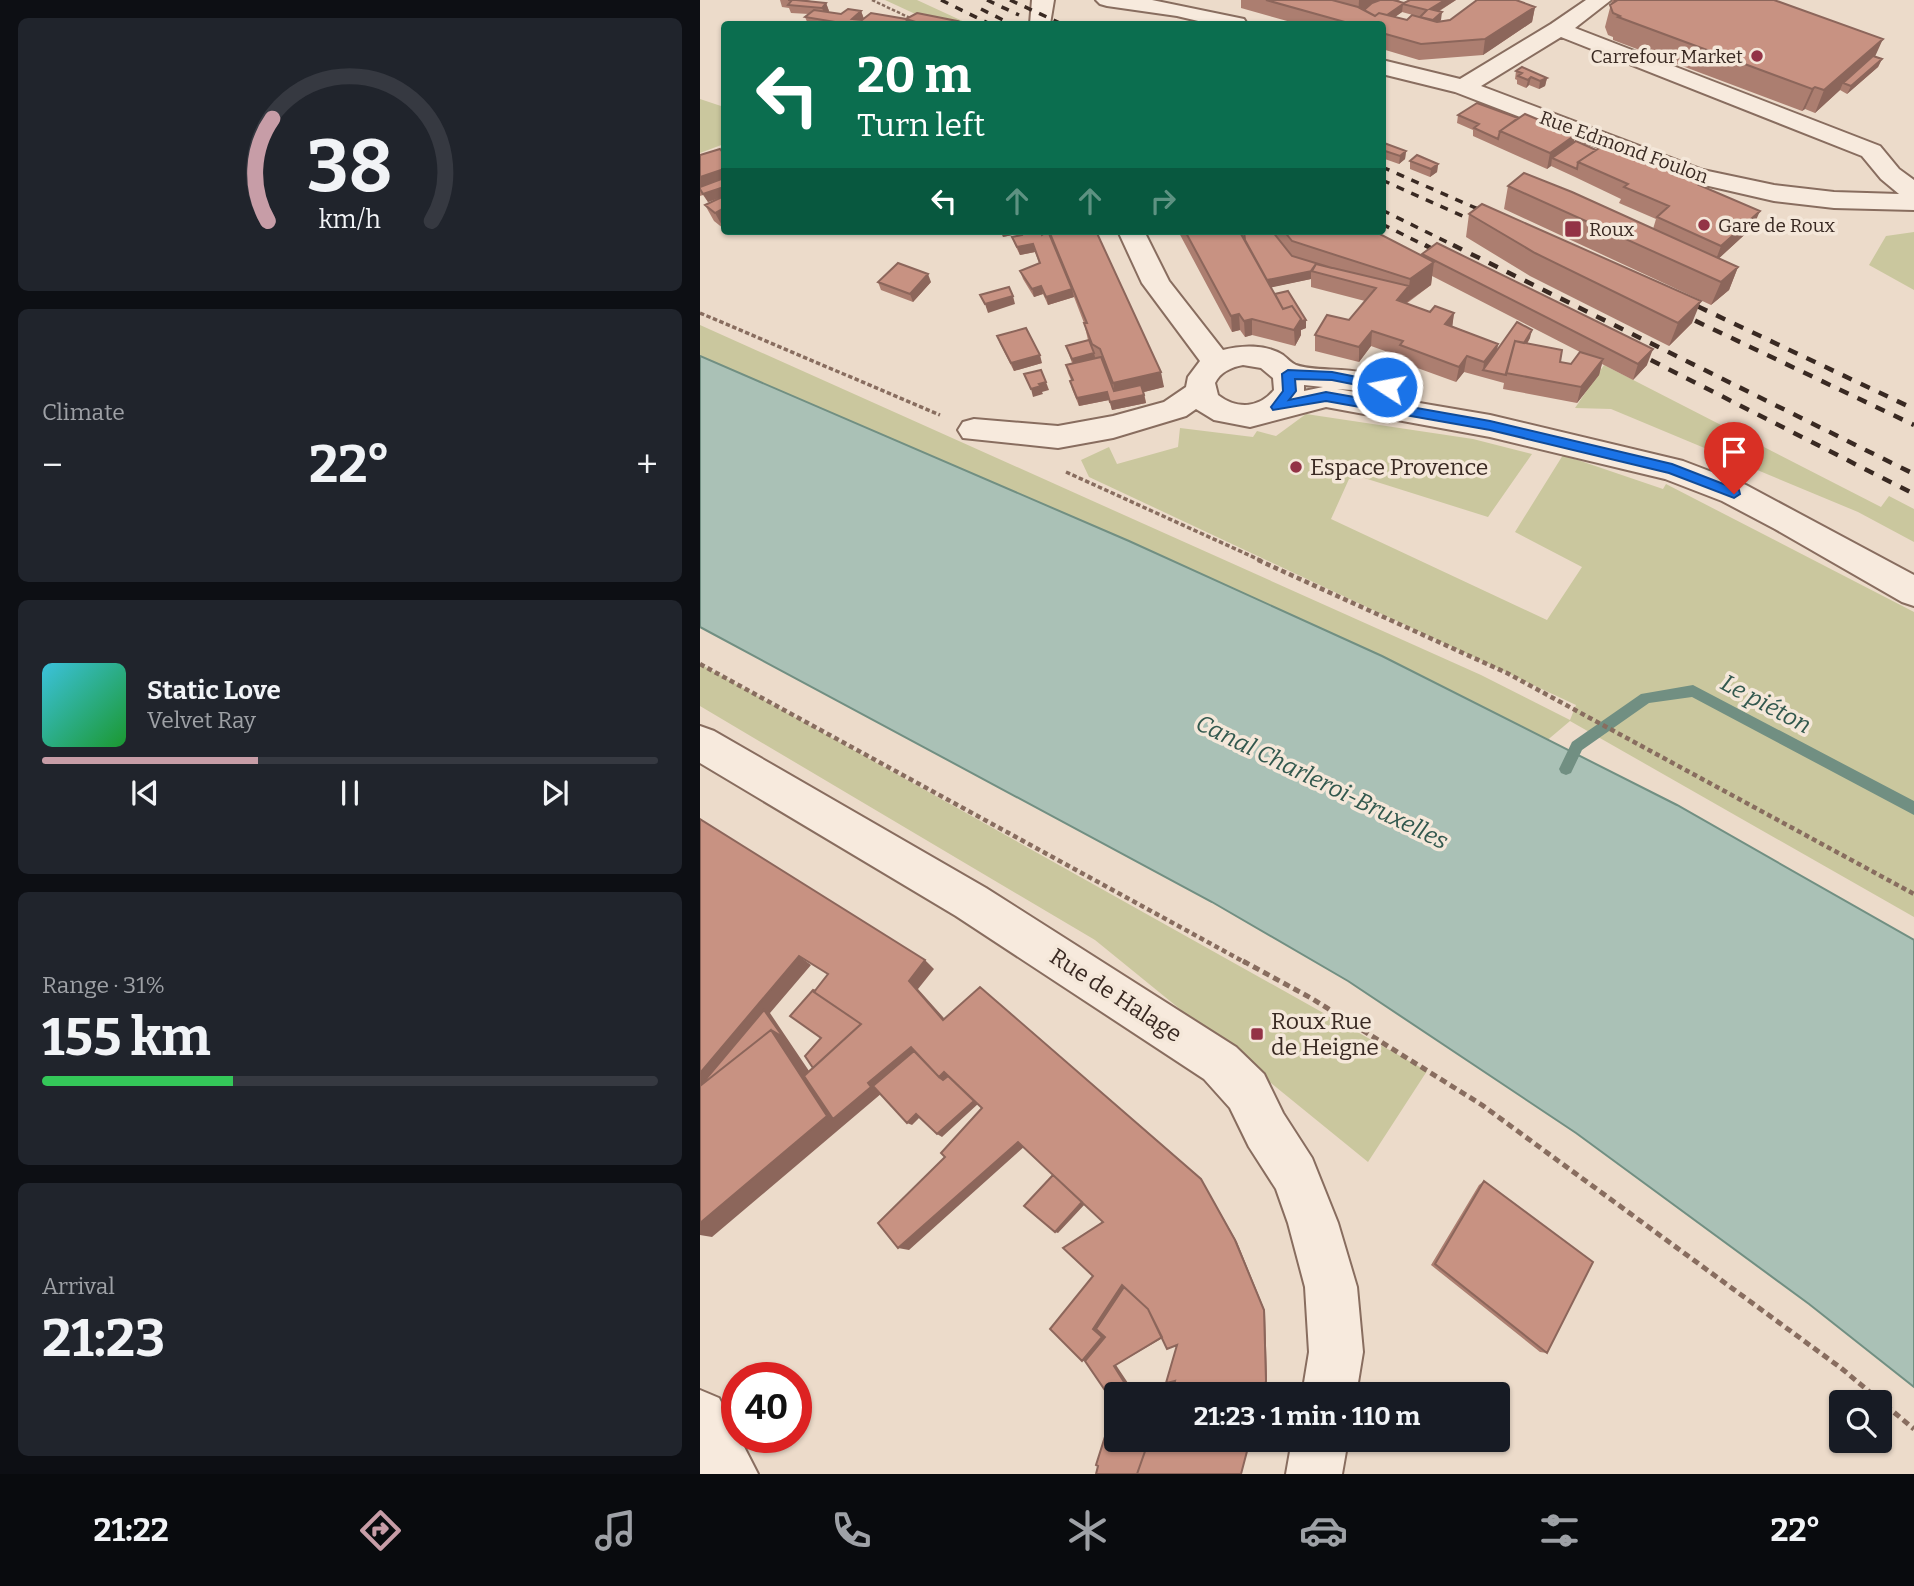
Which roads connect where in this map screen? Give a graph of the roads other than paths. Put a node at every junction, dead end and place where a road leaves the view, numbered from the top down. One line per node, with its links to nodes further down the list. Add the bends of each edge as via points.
1 (1043, 0): 4 (street)
2 (1107, 0): 5 (street)
3 (1600, 0): 6 (street)
4 (1040, 21)
5 (1223, 21)
6 (1559, 29): 8 (street); 9 (street, via 1871,151)
7 (1386, 68): 8 (street, Rue Edmond Foulon)
8 (1463, 87): 10 (street, Rue Edmond Foulon, via 1696,176 1822,199)
9 (1914, 193)
10 (1914, 202)
11 (1133, 235): 12 (street, via 1156,283)
12 (1217, 362): 13 (street, via 1257,356); 14 (street, via 1203,376)
13 (1288, 374): 15 (street, via 1289,391); 19 (street, via 1332,376 1684,450 1802,502)
14 (1200, 392): 16 (street, via 1212,408); 17 (street)
15 (1278, 407): 16 (street, via 1251,416); 20 (street, via 1326,397 1490,426 1672,469 1787,520)
16 (1223, 413): 17 (street)
17 (1158, 414): 18 (street, via 1058,437)
18 (974, 430)
19 (1914, 562)
20 (1914, 592)
21 (700, 743): 22 (street, Rue de Halage, via 971,902 1220,1063 1247,1091 1295,1175 1313,1223 1331,1287 1336,1352)
22 (1331, 1382)
23 (700, 1417): 25 (street)
24 (1318, 1452): 26 (street)
25 (730, 1474)
26 (1314, 1474)

